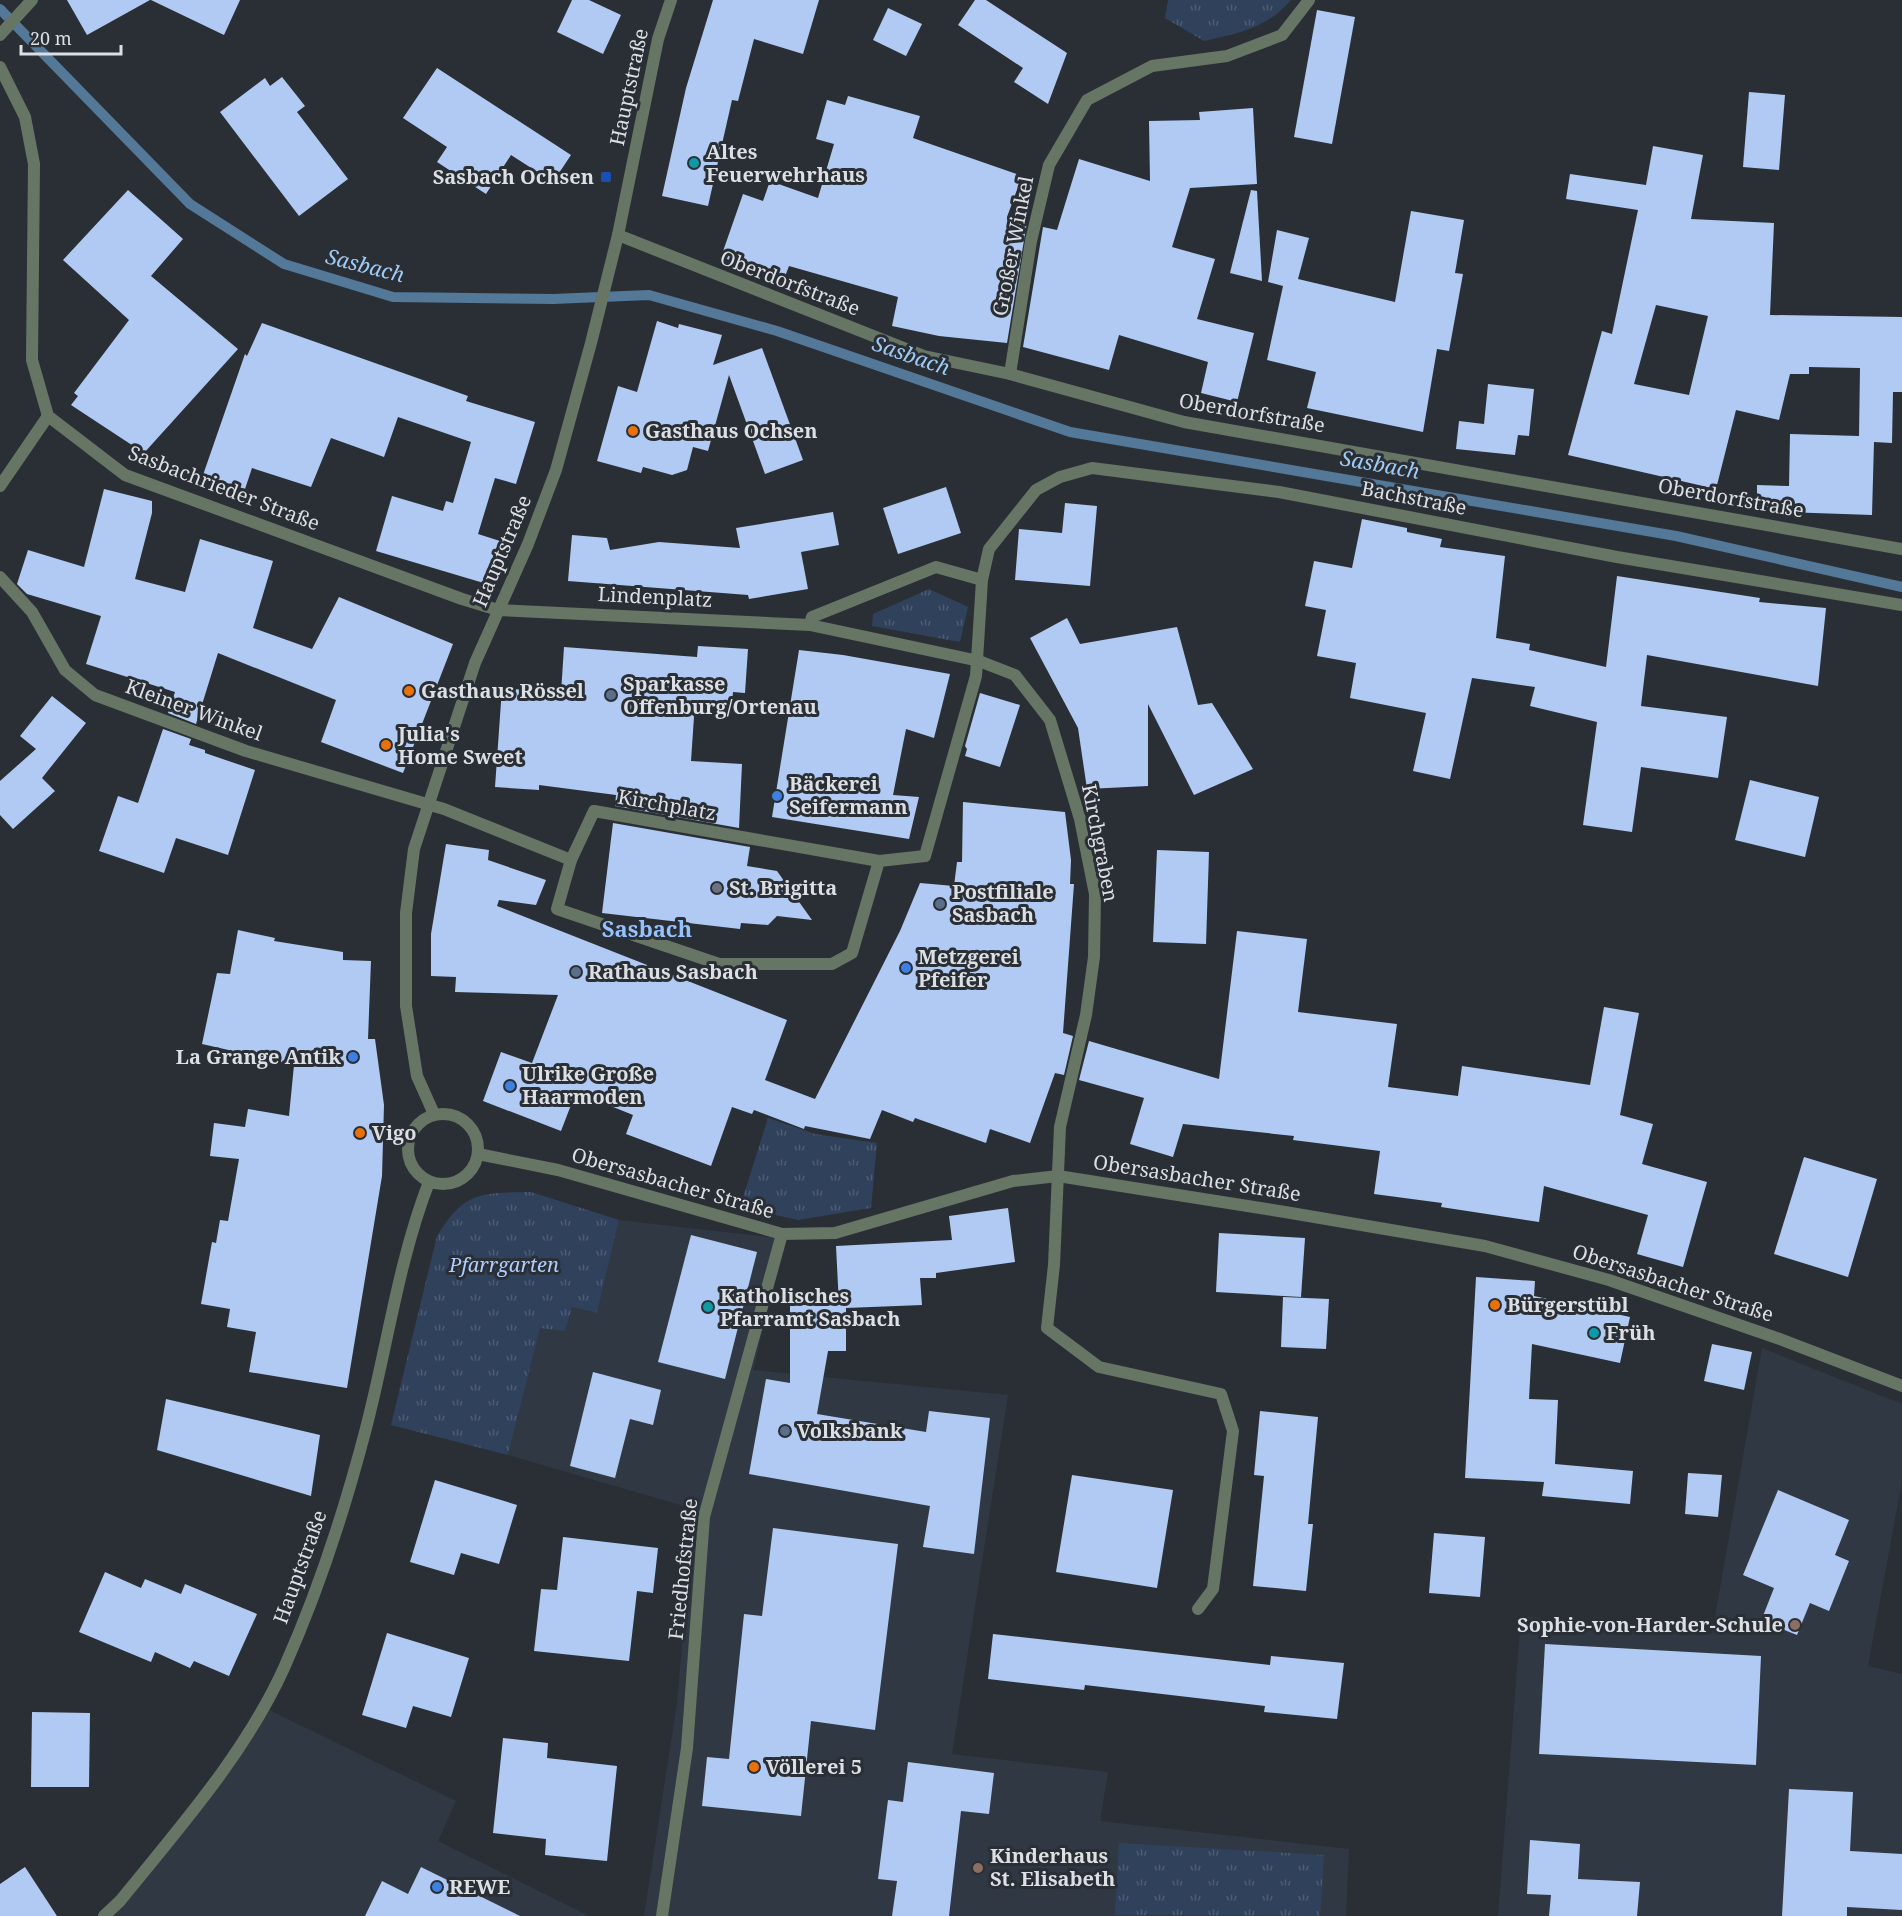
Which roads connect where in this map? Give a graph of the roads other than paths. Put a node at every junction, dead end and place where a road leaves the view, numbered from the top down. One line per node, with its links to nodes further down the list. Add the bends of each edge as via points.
1 (671, 0): 6 (street, Hauptstraße, via 658,39)
2 (1309, 0): 7 (street, Großer Winkel, via 1282,35 1227,56 1152,66 1087,100 1049,165 1031,241)
3 (29, 4): 4 (street)
4 (0, 35)
5 (0, 68): 8 (street, via 24,117 34,164 32,360)
6 (618, 235): 7 (street, Oberdorfstraße, via 924,356); 14 (street, Hauptstraße, via 556,470)
7 (1010, 374): 10 (street, Oberdorfstraße, via 1184,422)
8 (48, 416): 9 (street); 14 (street, Sasbachrieder Straße, via 126,475 462,600)
9 (0, 486)
10 (1902, 549)
11 (0, 577): 17 (street, Kleiner Winkel, via 32,612 65,670 94,695 246,751)
12 (982, 580): 13 (street, Bachstraße, via 989,549 1036,490 1060,477 1092,468 1279,492 1617,557); 15 (street, via 936,567 812,617); 16 (street, Bachstraße)
13 (1902, 605)
14 (498, 609): 15 (street, Lindenplatz); 17 (street, Hauptstraße, via 474,663)
15 (810, 625): 16 (street, Lindenplatz)
16 (979, 661): 19 (street, Kirchplatz, via 925,856); 22 (street, Kirchgraben, via 1015,675 1050,720 1080,819 1095,894 1094,957 1086,1016 1060,1127)
17 (427, 803): 18 (street, Kleiner Winkel); 20 (street, Hauptstraße, via 414,849 406,913 406,1006 417,1076)
18 (571, 860): 19 (street, Kirchplatz, via 594,811); 19 (street, Kirchplatz, via 557,909 719,964 787,965 832,964 852,953)
19 (879, 861)
20 (434, 1114): 21 (street, via 445,1113 467,1122 478,1143); 23 (street, via 415,1127 408,1148 415,1170)
21 (478, 1155): 23 (street, via 467,1175 457,1181); 24 (street, Obersasbacher Straße, via 558,1170)
22 (1058, 1176): 24 (street, Obersasbacher Straße, via 1013,1181 835,1233); 25 (street, Obersasbacher Straße, via 1485,1246 1609,1280); 26 (street, Kirchgraben, via 1047,1328 1099,1368 1221,1394 1233,1431 1213,1589)
23 (429, 1182): 27 (street, Hauptstraße, via 411,1230 368,1422 328,1557 284,1668 220,1773)
24 (782, 1234): 28 (street, Friedhofstraße, via 704,1516 687,1748)
25 (1902, 1386)
26 (1198, 1609)
27 (104, 1916)
28 (662, 1916)

